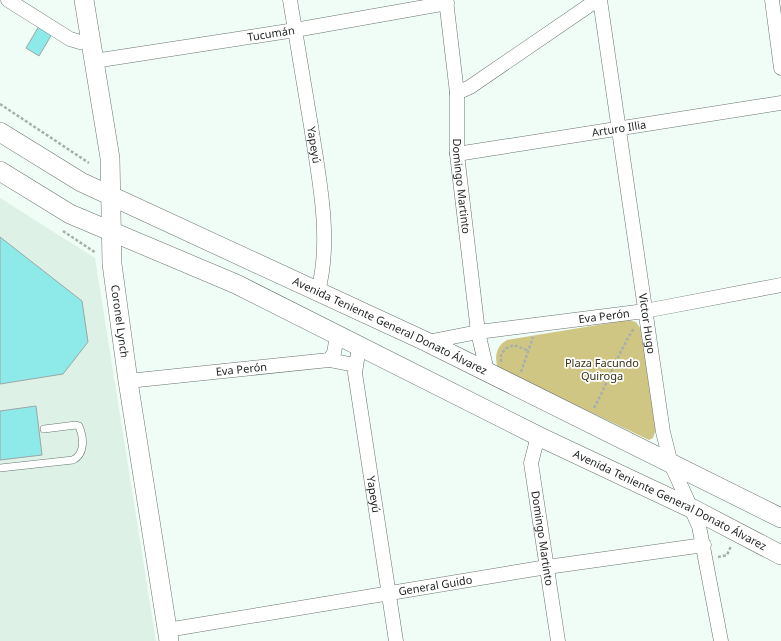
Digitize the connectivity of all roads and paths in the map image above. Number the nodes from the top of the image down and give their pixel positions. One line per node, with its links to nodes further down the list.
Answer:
1 (8, 0): 8 (street)
2 (84, 0): 8 (main road, Coronel Lynch)
3 (290, 0): 7 (street, Yapeyú)
4 (598, 0): 11 (street); 14 (street, Victor Hugo)
5 (772, 0): 10 (street)
6 (447, 1): 7 (street, Tucumán); 11 (street, Domingo Martinto)
7 (295, 30): 9 (street, Tucumán); 22 (street, Yapeyú)
8 (91, 40): 9 (main road, Coronel Lynch)
9 (94, 61): 19 (main road, Coronel Lynch)
10 (781, 68)
11 (457, 93): 16 (street, Domingo Martinto)
12 (781, 103): 14 (street, Arturo Illia)
13 (0, 104): 17 (path)
14 (619, 127): 16 (street, Arturo Illia); 23 (street, Victor Hugo)
15 (0, 132): 19 (main road, Avenida Teniente General Donato Álvarez)
16 (457, 154): 24 (street, Domingo Martinto)
17 (89, 162)
18 (0, 171): 20 (main road, Avenida Teniente General Donato Álvarez)
19 (111, 196): 20 (main road, Coronel Lynch); 22 (main road, Avenida Teniente General Donato Álvarez)
20 (111, 230): 25 (main road, Avenida Teniente General Donato Álvarez); 33 (main road, Coronel Lynch)
21 (781, 285): 23 (street, Eva Perón)
22 (318, 291): 27 (main road, Avenida Teniente General Donato Álvarez)
23 (645, 311): 24 (street, Eva Perón); 34 (path); 37 (street, Victor Hugo)
24 (478, 332): 27 (street, Eva Perón); 31 (street, Domingo Martinto)
25 (337, 336): 28 (main road, Avenida Teniente General Donato Álvarez); 29 (street)
26 (533, 337): 32 (path)
27 (427, 342): 31 (main road, Avenida Teniente General Donato Álvarez)
28 (359, 347): 30 (street, Yapeyú); 36 (main road, Avenida Teniente General Donato Álvarez)
29 (329, 360): 30 (street, Eva Perón); 33 (street, Eva Perón)
30 (355, 365): 44 (street, Yapeyú)
31 (487, 371): 37 (main road, Avenida Teniente General Donato Álvarez)
32 (520, 375)
33 (128, 381): 45 (main road, Coronel Lynch)
34 (594, 409)
35 (44, 429): 38 (lane)
36 (538, 436): 39 (main road, Avenida Teniente General Donato Álvarez); 43 (street, Domingo Martinto)
37 (671, 464): 39 (street, Victor Hugo); 40 (main road, Avenida Teniente General Donato Álvarez)
38 (0, 468)
39 (693, 509): 41 (street, Victor Hugo); 42 (main road, Avenida Teniente General Donato Álvarez)
40 (781, 518)
41 (704, 545): 43 (street, General Guido); 48 (street, Victor Hugo)
42 (781, 555)
43 (547, 567): 44 (street, General Guido); 47 (street, Domingo Martinto)
44 (389, 594): 45 (street, General Guido); 46 (street, Yapeyú)
45 (168, 636)
46 (396, 641)
47 (558, 641)
48 (721, 641)

